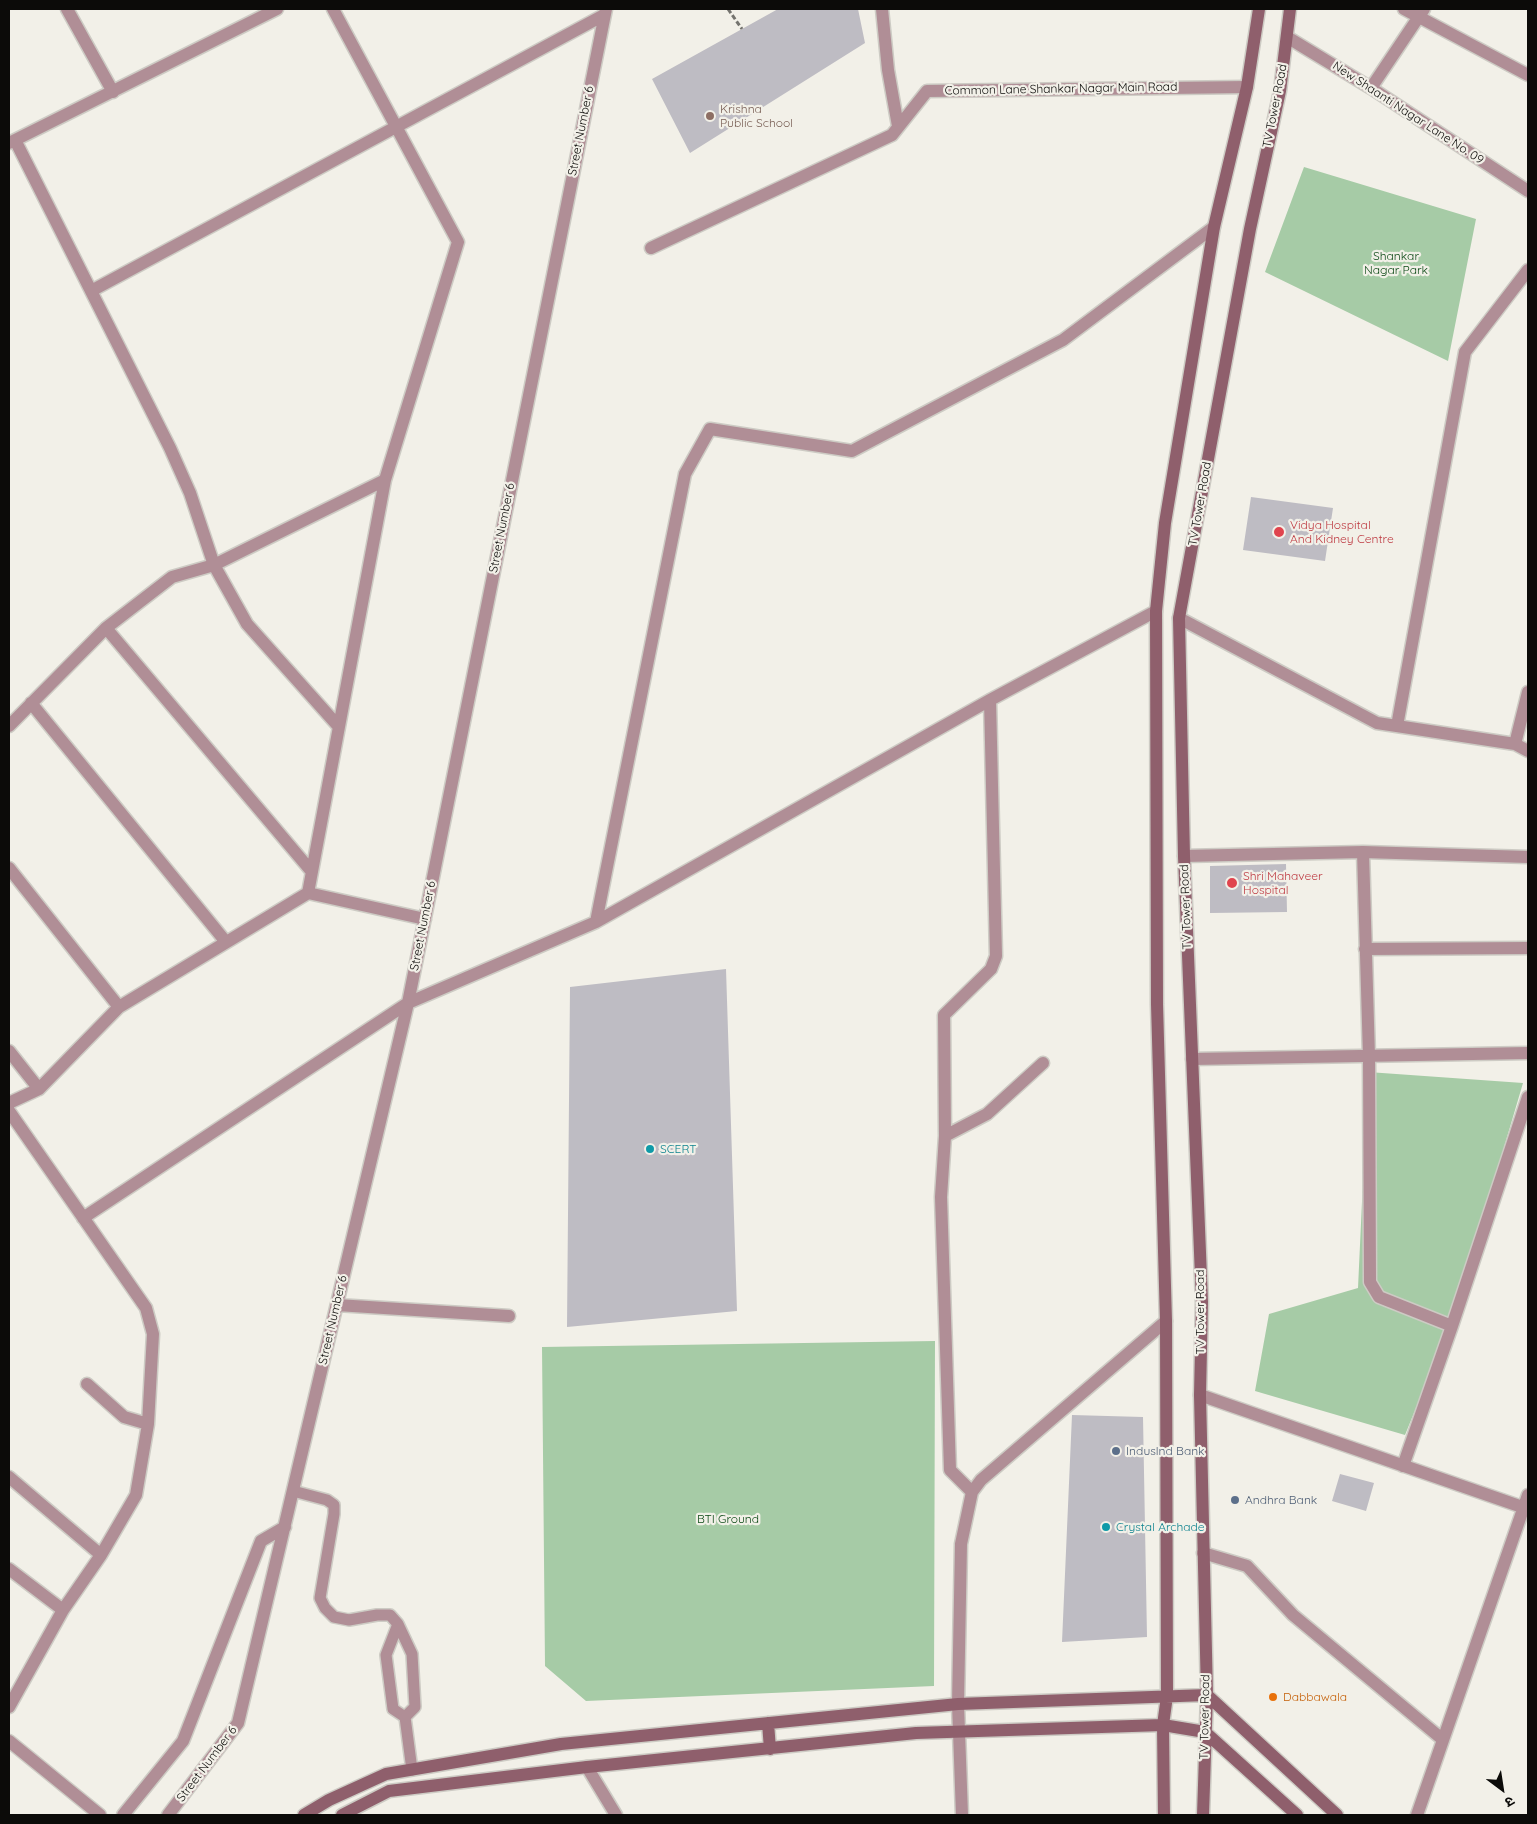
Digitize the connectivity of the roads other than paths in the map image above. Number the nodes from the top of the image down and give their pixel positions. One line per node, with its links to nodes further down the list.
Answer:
1 (67, 9): 14 (street)
2 (277, 9): 14 (street)
3 (333, 9): 15 (street)
4 (882, 9): 16 (street)
5 (1259, 9): 12 (main road)
6 (1290, 9): 10 (main road, TV Tower Road)
7 (1404, 9): 9 (street)
8 (605, 12): 15 (street); 42 (street, Street Number 6)
9 (1422, 12): 11 (street); 13 (street)
10 (1287, 37): 13 (street, New Shaanti Nagar Lane No. 09); 26 (main road, TV Tower Road)
11 (1528, 75)
12 (1247, 88): 16 (street, Common Lane Shankar Nagar Main Road); 19 (main road)
13 (1371, 88): 18 (street, New Shaanti Nagar Lane No. 09)
14 (113, 92): 17 (street)
15 (396, 126): 22 (street); 23 (street)
16 (898, 126): 20 (street, Common Lane Shankar Nagar Main Road)
17 (12, 142): 22 (street)
18 (1528, 191)
19 (1214, 227): 25 (main road); 43 (street)
20 (651, 248)
21 (1528, 270): 32 (street)
22 (91, 291): 24 (street)
23 (385, 480): 24 (street); 33 (street)
24 (214, 565): 27 (street); 33 (street)
25 (1156, 611): 29 (street); 62 (main road)
26 (1179, 618): 32 (street); 37 (main road, TV Tower Road)
27 (106, 628): 30 (street); 40 (street)
28 (1528, 692): 34 (street)
29 (990, 700): 43 (street); 58 (street)
30 (31, 703): 31 (street); 44 (street)
31 (9, 726)
32 (1397, 726): 34 (street)
33 (339, 727): 40 (street)
34 (1515, 744): 35 (street)
35 (1528, 752)
36 (1363, 852): 37 (street); 38 (street); 46 (street)
37 (1184, 856): 52 (main road, TV Tower Road)
38 (1528, 857)
39 (9, 868): 48 (street)
40 (312, 872): 41 (street)
41 (308, 893): 42 (street); 44 (street)
42 (424, 919): 47 (street, Street Number 6)
43 (596, 922): 47 (street)
44 (226, 942): 48 (street)
45 (1528, 948): 46 (street)
46 (1366, 949): 51 (street)
47 (408, 1004): 59 (street); 60 (street, Street Number 6)
48 (119, 1007): 54 (street)
49 (9, 1052): 54 (street)
50 (1528, 1053): 51 (street)
51 (1369, 1057): 52 (street); 63 (street)
52 (1192, 1059): 65 (main road, TV Tower Road)
53 (1043, 1063): 58 (street)
54 (39, 1089): 56 (street)
55 (1528, 1097): 63 (street)
56 (9, 1103)
57 (9, 1111): 59 (street)
58 (945, 1136): 70 (street)
59 (83, 1218): 66 (street)
60 (337, 1305): 61 (street); 69 (street, Street Number 6)
61 (509, 1316)
62 (1166, 1321): 70 (street); 80 (main road)
63 (1452, 1326): 67 (street)
64 (87, 1384): 66 (street)
65 (1200, 1395): 67 (street); 74 (main road, TV Tower Road)
66 (148, 1424): 75 (street)
67 (1403, 1466): 72 (street)
68 (9, 1477): 75 (street)
69 (293, 1491): 73 (street, Street Number 6); 78 (lane)
70 (972, 1492): 81 (street)
71 (1528, 1495): 72 (street)
72 (1526, 1508): 88 (street)
73 (285, 1527): 94 (street); 95 (street, Street Number 6)
74 (1203, 1554): 79 (main road, TV Tower Road); 88 (street)
75 (101, 1555): 77 (street)
76 (9, 1569): 77 (street)
77 (62, 1610): 82 (street)
78 (398, 1624): 83 (lane); 83 (lane)
79 (1207, 1695): 80 (main road); 87 (main road, TV Tower Road); 103 (main road)
80 (1167, 1696): 81 (main road); 85 (main road)
81 (958, 1704): 84 (main road); 86 (street)
82 (9, 1708)
83 (405, 1718): 92 (lane)
84 (768, 1723): 90 (main road); 92 (main road)
85 (1163, 1725): 86 (main road); 87 (main road); 100 (main road)
86 (959, 1730): 90 (main road); 99 (street)
87 (1205, 1732): 101 (main road, TV Tower Road); 102 (main road)
88 (1442, 1739): 104 (street)
89 (9, 1741): 93 (street)
90 (770, 1749): 91 (main road)
91 (587, 1767): 97 (main road); 98 (street)
92 (412, 1770): 96 (main road)
93 (100, 1815)
94 (123, 1815)
95 (168, 1815)
96 (304, 1815)
97 (342, 1815)
98 (616, 1815)
99 (962, 1815)
100 (1164, 1815)
101 (1203, 1815)
102 (1297, 1815)
103 (1337, 1815)
104 (1417, 1815)

